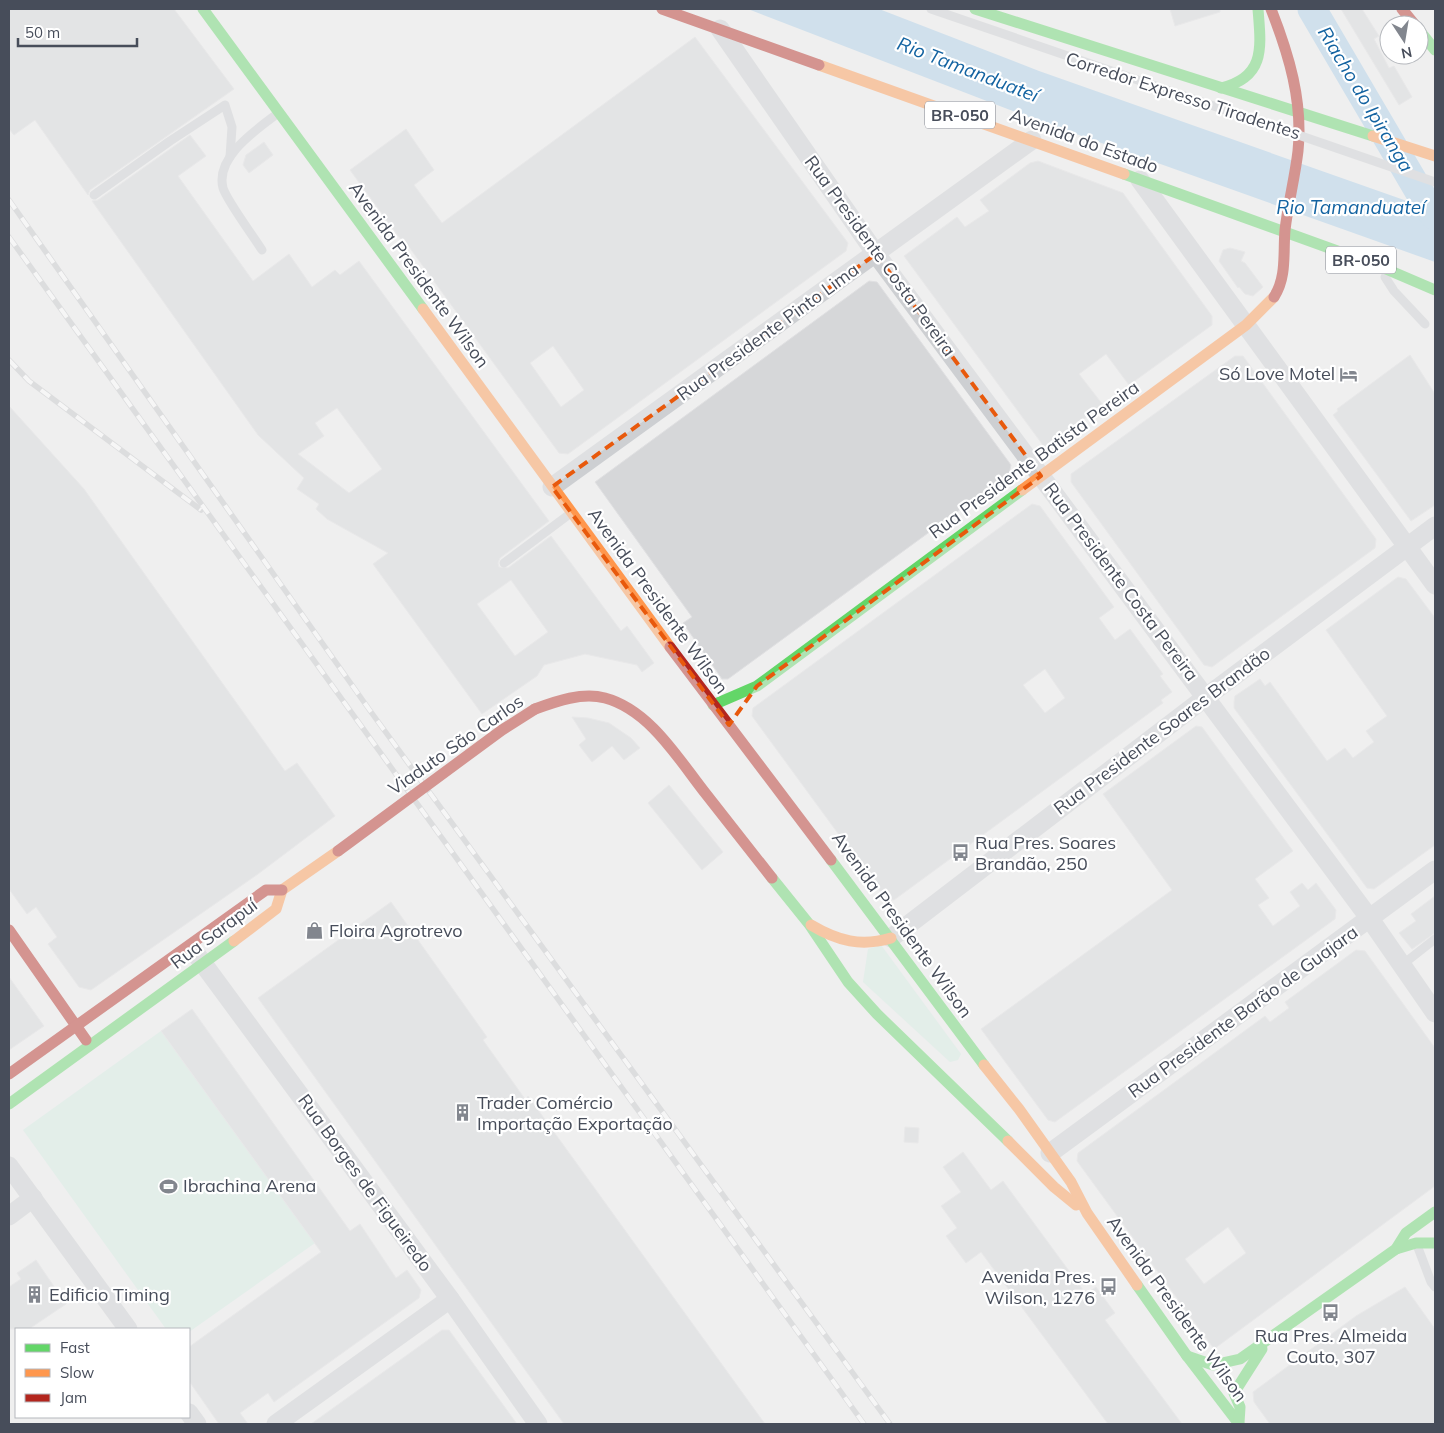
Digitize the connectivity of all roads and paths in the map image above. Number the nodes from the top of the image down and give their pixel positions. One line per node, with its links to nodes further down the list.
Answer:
1 (203, 9): 11 (main road, Avenida Presidente Wilson)
2 (662, 9): 8 (main road, Avenida do Estado / BR-050)
3 (931, 9): 18 (lane, Corredor Expresso Tiradentes, bridge)
4 (975, 9): 7 (main road)
5 (1258, 9): 9 (main road)
6 (1271, 9): 10 (main road, Rua Presidente Batista Pereira)
7 (1007, 15): 9 (main road)
8 (720, 29): 14 (main road, Avenida do Estado / BR-050); 22 (street, Rua Presidente Costa Pereira)
9 (1221, 88): 10 (main road)
10 (1299, 112): 12 (main road); 13 (main road, Rua Presidente Batista Pereira)
11 (279, 113): 16 (lane); 28 (main road, Avenida Presidente Wilson)
12 (1348, 128): 13 (main road); 15 (main road)
13 (1299, 132): 20 (main road, Rua Presidente Batista Pereira)
14 (1032, 140): 17 (main road, Avenida do Estado / BR-050); 22 (street, Rua Presidente Pinto Lima)
15 (1435, 156)
16 (230, 157): 19 (lane); 21 (lane)
17 (1140, 180): 20 (main road, Avenida do Estado / BR-050); 26 (street)
18 (1435, 182)
19 (94, 195)
20 (1286, 227): 23 (main road, Avenida do Estado / BR-050); 26 (main road, Rua Presidente Batista Pereira)
21 (262, 250)
22 (876, 254): 27 (street, Rua Presidente Costa Pereira); 28 (street, Rua Presidente Pinto Lima)
23 (1378, 266): 24 (main road, Avenida do Estado / BR-050); 25 (lane)
24 (1435, 290)
25 (1425, 324)
26 (1246, 325): 27 (main road, Rua Presidente Batista Pereira); 31 (street)
27 (1042, 476): 34 (main road, Rua Presidente Batista Pereira); 35 (street, Rua Presidente Costa Pereira)
28 (552, 487): 29 (main road, Avenida Presidente Wilson)
29 (571, 513): 32 (lane); 37 (main road, Avenida Presidente Wilson)
30 (1435, 526): 31 (street, Rua Presidente Soares Brandão)
31 (1407, 546): 33 (street); 35 (street, Rua Presidente Soares Brandão)
32 (504, 563)
33 (1435, 585)
34 (757, 686): 36 (main road, Rua Presidente Batista Pereira); 37 (main road, Rua Presidente Batista Pereira)
35 (1206, 697): 40 (street, Rua Presidente Costa Pereira); 43 (street, Rua Presidente Soares Brandão)
36 (746, 702)
37 (713, 705): 43 (main road, Avenida Presidente Wilson)
38 (1435, 870): 40 (street, Rua Presidente Barão de Guajara)
39 (282, 890): 41 (main road, Viaduto São Carlos, bridge); 45 (main road, Rua Sarapuí); 47 (main road, Rua Sarapuí)
40 (1370, 920): 48 (street, Rua Presidente Costa Pereira); 55 (street, Rua Presidente Barão de Guajara)
41 (809, 924): 46 (main road); 49 (main road, Avenida Presidente Wilson)
42 (9, 930): 51 (main road)
43 (891, 938): 46 (main road); 55 (main road, Avenida Presidente Wilson)
44 (1435, 938): 48 (lane)
45 (188, 944): 47 (street, Rua Borges de Figueiredo); 51 (main road, Rua Sarapuí)
46 (863, 944): 49 (main road)
47 (204, 964): 52 (main road, Rua Sarapuí); 65 (street, Rua Borges de Figueiredo)
48 (1402, 965): 50 (street, Rua Presidente Costa Pereira)
49 (848, 982): 59 (main road, Avenida Presidente Wilson)
50 (1435, 1012)
51 (77, 1026): 52 (main road); 53 (main road, Rua Sarapuí)
52 (90, 1046): 54 (main road, Rua Sarapuí)
53 (9, 1074)
54 (9, 1104)
55 (1050, 1153): 59 (main road, Avenida Presidente Wilson)
56 (9, 1166): 57 (street)
57 (32, 1198): 60 (street); 66 (street)
58 (1435, 1212): 63 (main road)
59 (1087, 1213): 68 (main road, Avenida Presidente Wilson)
60 (9, 1216)
61 (1416, 1243): 62 (main road); 63 (main road); 64 (lane)
62 (1435, 1243)
63 (1396, 1249): 67 (main road)
64 (1435, 1287)
65 (450, 1299): 69 (street); 70 (street, Rua Borges de Figueiredo)
66 (127, 1328)
67 (1265, 1342): 68 (main road); 71 (main road)
68 (1188, 1356): 71 (main road, Avenida Presidente Wilson)
69 (276, 1424)
70 (538, 1424)
71 (1239, 1424)

